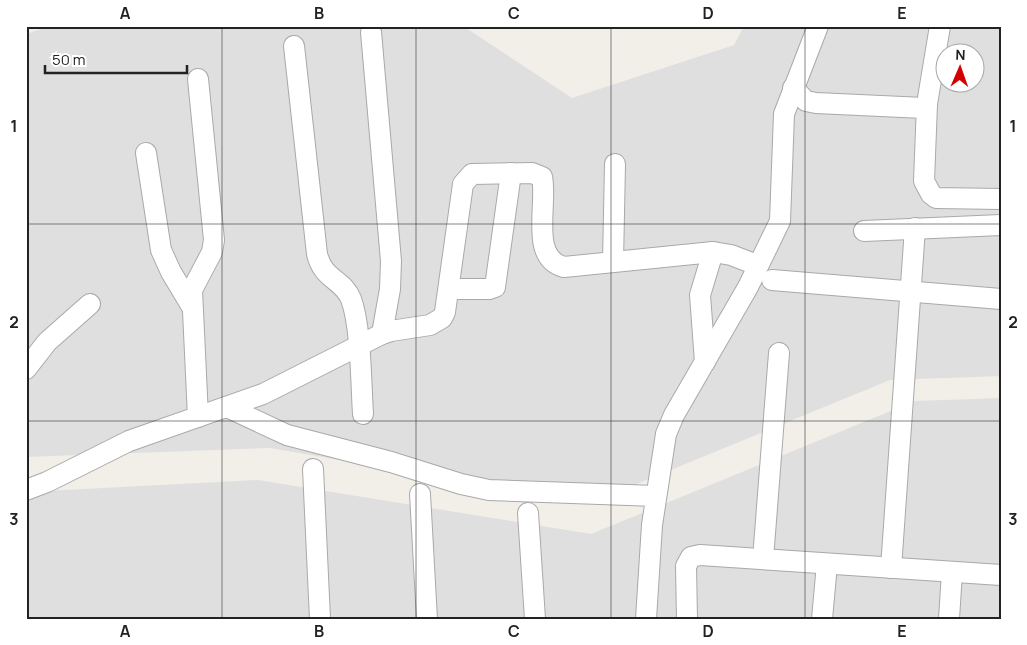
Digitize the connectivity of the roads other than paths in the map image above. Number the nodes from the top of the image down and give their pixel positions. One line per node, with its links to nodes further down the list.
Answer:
1 (818, 26): 6 (street)
2 (940, 26): 7 (street)
3 (371, 32): 24 (street)
4 (294, 46): 25 (street)
5 (198, 79): 23 (street)
6 (793, 88): 7 (street); 17 (street)
7 (927, 104): 11 (street)
8 (146, 153): 23 (street)
9 (615, 164): 16 (street)
10 (511, 173): 16 (street); 19 (street); 19 (street)
11 (1001, 199)
12 (1001, 224): 13 (street)
13 (915, 228): 14 (street); 20 (street)
14 (864, 231)
15 (713, 252): 16 (street); 17 (street); 27 (street)
16 (613, 262)
17 (757, 266): 27 (street)
18 (772, 280): 20 (street)
19 (449, 289): 24 (street)
20 (912, 291): 21 (street); 39 (street)
21 (1001, 299)
22 (90, 304): 28 (street)
23 (192, 308): 31 (street)
24 (382, 334): 25 (street)
25 (358, 347): 29 (street); 30 (street)
26 (779, 352): 37 (street)
27 (705, 362): 35 (street)
28 (26, 369)
29 (229, 408): 31 (street); 35 (street)
30 (363, 414)
31 (198, 417): 33 (street)
32 (313, 469): 42 (street)
33 (26, 490)
34 (420, 494): 43 (street)
35 (656, 496): 45 (street)
36 (528, 513): 44 (street)
37 (763, 559): 38 (street); 46 (street)
38 (827, 564): 39 (street); 47 (street)
39 (891, 568): 40 (street)
40 (952, 572): 41 (street); 48 (street)
41 (1001, 575)
42 (320, 619)
43 (428, 619)
44 (535, 619)
45 (646, 619)
46 (686, 619)
47 (822, 619)
48 (949, 619)

